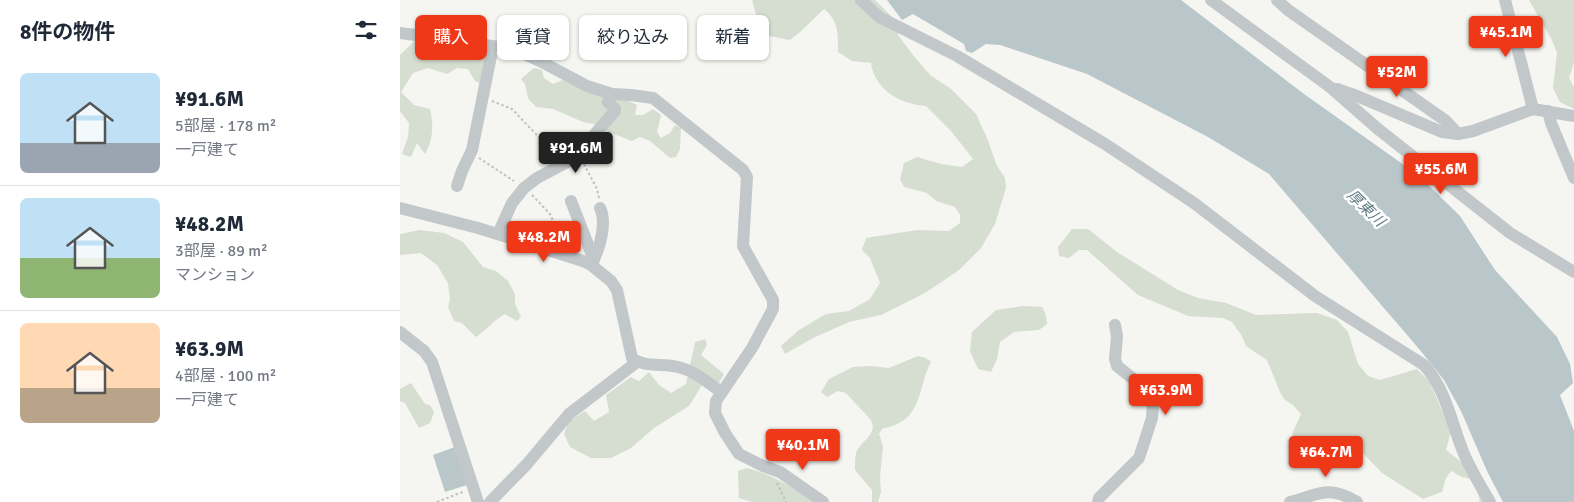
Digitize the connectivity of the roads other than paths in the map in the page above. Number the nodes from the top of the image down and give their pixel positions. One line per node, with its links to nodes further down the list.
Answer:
1 (861, 0): 33 (street)
2 (1211, 0): 9 (street)
3 (1277, 0): 14 (street)
4 (1505, 0): 11 (street)
5 (400, 33): 6 (street)
6 (415, 35)
7 (487, 45): 10 (street)
8 (487, 50): 16 (street)
9 (1330, 87): 14 (street); 22 (street)
10 (612, 94): 20 (street); 26 (street)
11 (1533, 109): 12 (street); 14 (street)
12 (1548, 110): 13 (street); 15 (street)
13 (1574, 116)
14 (1458, 134)
15 (1574, 178)
16 (457, 186)
17 (571, 201): 21 (street)
18 (400, 208): 20 (street)
19 (600, 208): 21 (street)
20 (498, 234): 21 (street)
21 (592, 262): 25 (street)
22 (1574, 272)
23 (1115, 325): 30 (street)
24 (400, 332): 27 (street)
25 (637, 362): 26 (street); 28 (street)
26 (721, 392): 29 (street)
27 (478, 502)
28 (490, 502)
29 (823, 502)
30 (1098, 502)
31 (1290, 502): 32 (street)
32 (1356, 502)
33 (1490, 502)

